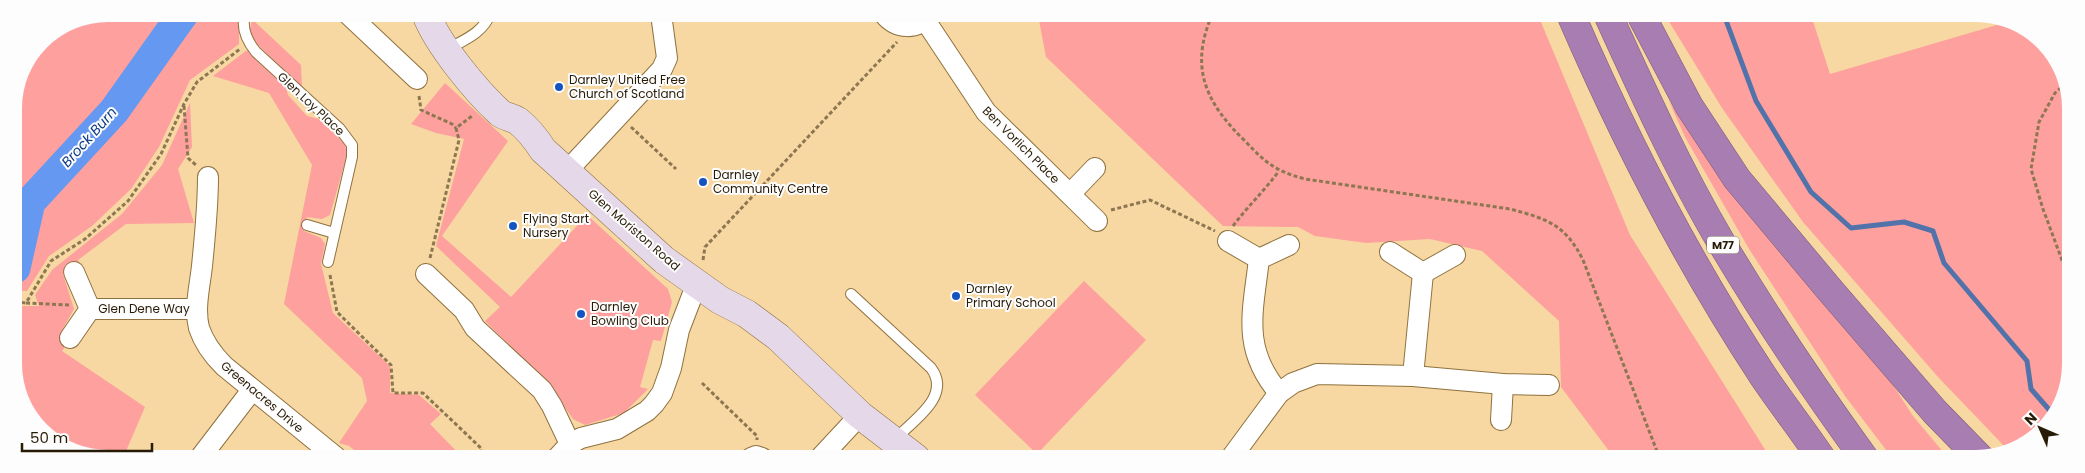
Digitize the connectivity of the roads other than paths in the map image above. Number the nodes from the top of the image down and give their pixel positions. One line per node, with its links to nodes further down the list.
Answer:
1 (244, 22): 20 (lane, Glen Loy Place)
2 (356, 22): 13 (street)
3 (430, 22): 12 (street, Glen Moriston Road)
4 (486, 22): 12 (lane)
5 (662, 22): 15 (street)
6 (892, 22): 7 (street)
7 (921, 22)
8 (930, 22): 17 (street, Ben Vorlich Place)
9 (1574, 22): 36 (highway, M77)
10 (1611, 22): 53 (highway, M77)
11 (1645, 22): 54 (highway)
12 (446, 50): 15 (street, Glen Moriston Road)
13 (417, 79)
14 (1095, 168): 17 (street, Ben Vorlich Place)
15 (567, 171): 30 (street, Glen Moriston Road)
16 (208, 177): 33 (street, Greenacres Drive)
17 (1070, 194): 18 (street, Ben Vorlich Place)
18 (1097, 221)
19 (307, 225): 20 (lane)
20 (334, 233): 26 (lane, Glen Loy Place)
21 (1226, 240): 25 (street)
22 (1289, 245): 25 (street)
23 (1390, 252): 28 (street)
24 (1454, 255): 28 (street)
25 (1259, 259): 40 (street)
26 (328, 262)
27 (74, 272): 32 (street, Glen Dene Way)
28 (1423, 273): 35 (street)
29 (426, 274): 46 (street)
30 (697, 283): 41 (street, Glen Moriston Road); 47 (street)
31 (851, 294): 43 (lane)
32 (90, 309): 33 (street, Glen Dene Way); 34 (street, Glen Dene Way)
33 (197, 309): 39 (street, Greenacres Drive)
34 (70, 338)
35 (1413, 376): 37 (street); 40 (street)
36 (1763, 376): 51 (highway, M77); 52 (highway, M77)
37 (1503, 384): 38 (street); 42 (street)
38 (1549, 385)
39 (252, 390): 44 (street); 45 (street, Greenacres Drive)
40 (1279, 393): 50 (street)
41 (860, 415): 43 (street, Glen Moriston Road); 48 (street)
42 (1501, 420)
43 (892, 442): 49 (street, Glen Moriston Road)
44 (206, 450)
45 (327, 450)
46 (563, 450)
47 (564, 450)
48 (827, 450)
49 (904, 450)
50 (1237, 450)
51 (1808, 450)
52 (1816, 450)
53 (1859, 450)
54 (1972, 450)

